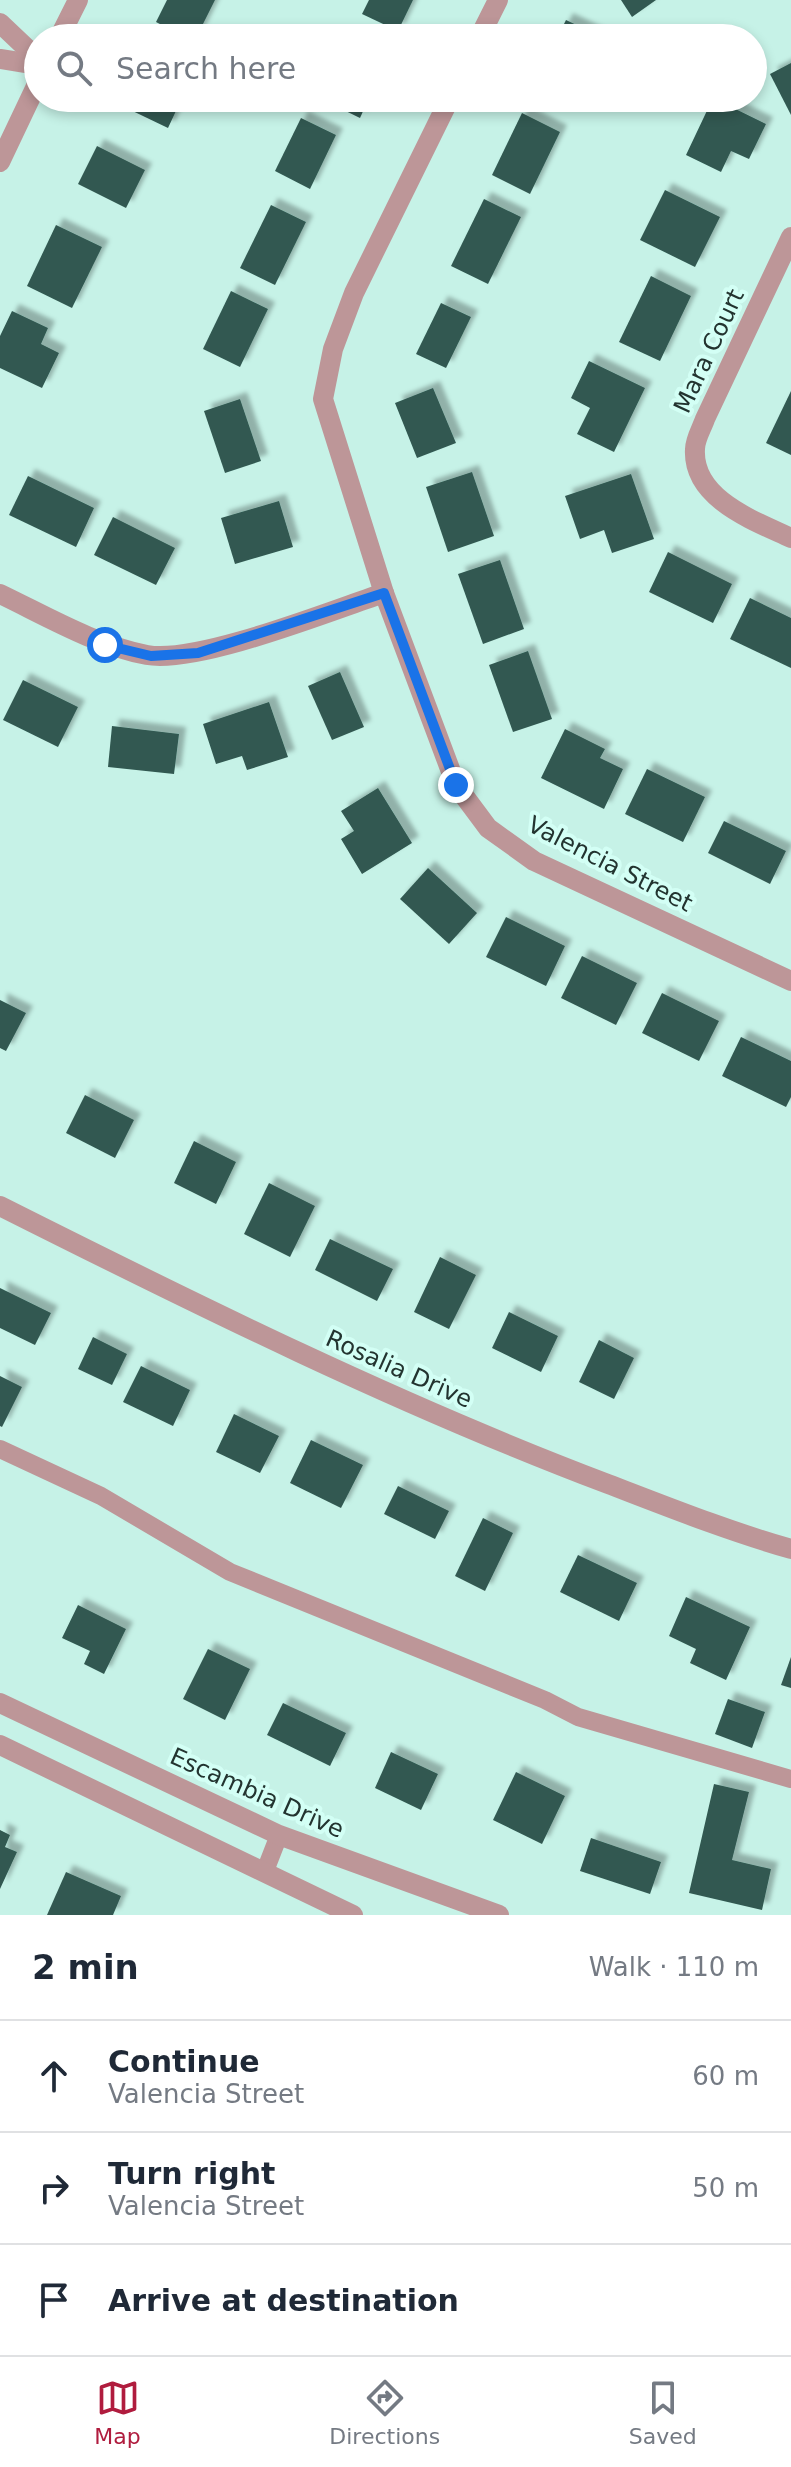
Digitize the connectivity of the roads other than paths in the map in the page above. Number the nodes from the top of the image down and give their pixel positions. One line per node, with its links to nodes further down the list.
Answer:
1 (78, 0): 4 (street)
2 (498, 0): 5 (street)
3 (0, 23): 6 (street)
4 (66, 24)
5 (486, 24)
6 (24, 48)
7 (0, 59): 8 (street)
8 (24, 61)
9 (24, 111): 11 (street)
10 (443, 112): 14 (street, Valencia Street)
11 (0, 162)
12 (791, 237): 13 (street, Mara Court)
13 (791, 538)
14 (384, 593): 15 (street); 16 (street, Valencia Street)
15 (0, 594)
16 (791, 981)
17 (0, 1206): 19 (street, Rosalia Drive)
18 (0, 1449): 22 (lane)
19 (791, 1549)
20 (0, 1703): 23 (street, Escambia Drive)
21 (0, 1745): 24 (street)
22 (791, 1779)
23 (279, 1835): 24 (lane); 26 (street, Escambia Drive)
24 (265, 1871): 25 (street)
25 (353, 1915)
26 (499, 1915)

